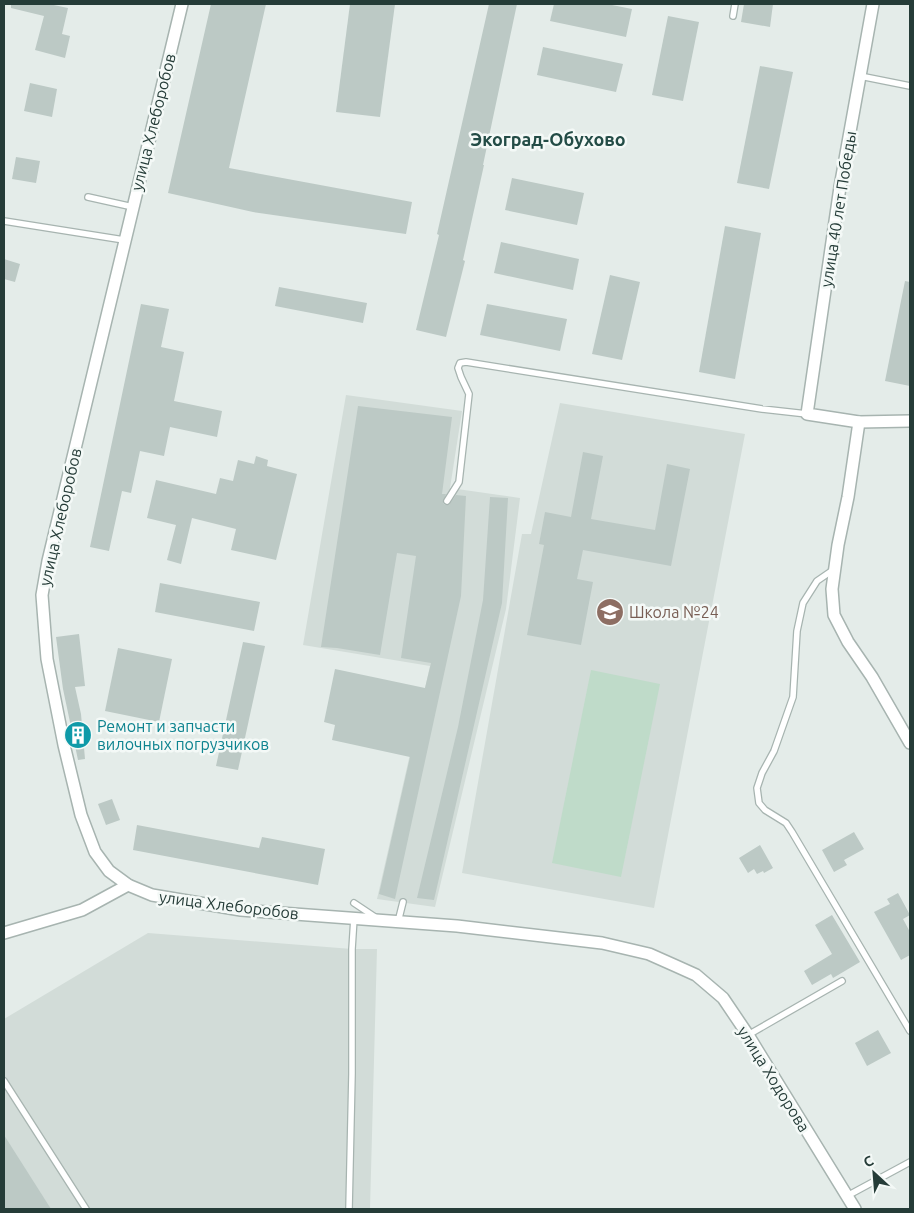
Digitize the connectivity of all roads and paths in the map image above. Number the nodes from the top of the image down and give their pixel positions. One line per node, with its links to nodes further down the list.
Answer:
1 (182, 4): 8 (street, улица Хлеборобов)
2 (736, 4): 4 (lane)
3 (872, 4): 5 (street, улица 40 лет Победы)
4 (733, 16)
5 (860, 76): 6 (lane); 11 (street, улица 40 лет Победы)
6 (910, 86)
7 (88, 197): 8 (lane)
8 (133, 206): 10 (street, улица Хлеборобов)
9 (4, 221): 10 (lane)
10 (124, 240): 17 (street, улица Хлеборобов)
11 (807, 414): 13 (street); 14 (lane)
12 (910, 421): 13 (street)
13 (860, 422): 15 (street)
14 (447, 501)
15 (835, 568): 16 (street); 26 (lane)
16 (910, 743)
17 (128, 885): 20 (street, улица Хлеборобов); 23 (street)
18 (403, 902): 22 (lane)
19 (354, 903): 21 (lane)
20 (354, 918): 21 (street, улица Хлеборобов); 32 (lane)
21 (379, 920): 22 (street, улица Хлеборобов)
22 (398, 922): 24 (street, улица Хлеборобов)
23 (4, 933)
24 (676, 966): 27 (street, улица Ходорова)
25 (842, 981): 27 (lane)
26 (910, 1031)
27 (748, 1035): 30 (street, улица Ходорова)
28 (4, 1081): 31 (lane)
29 (910, 1162): 30 (lane)
30 (847, 1196): 33 (street, улица Ходорова)
31 (86, 1209)
32 (350, 1209)
33 (855, 1209)

